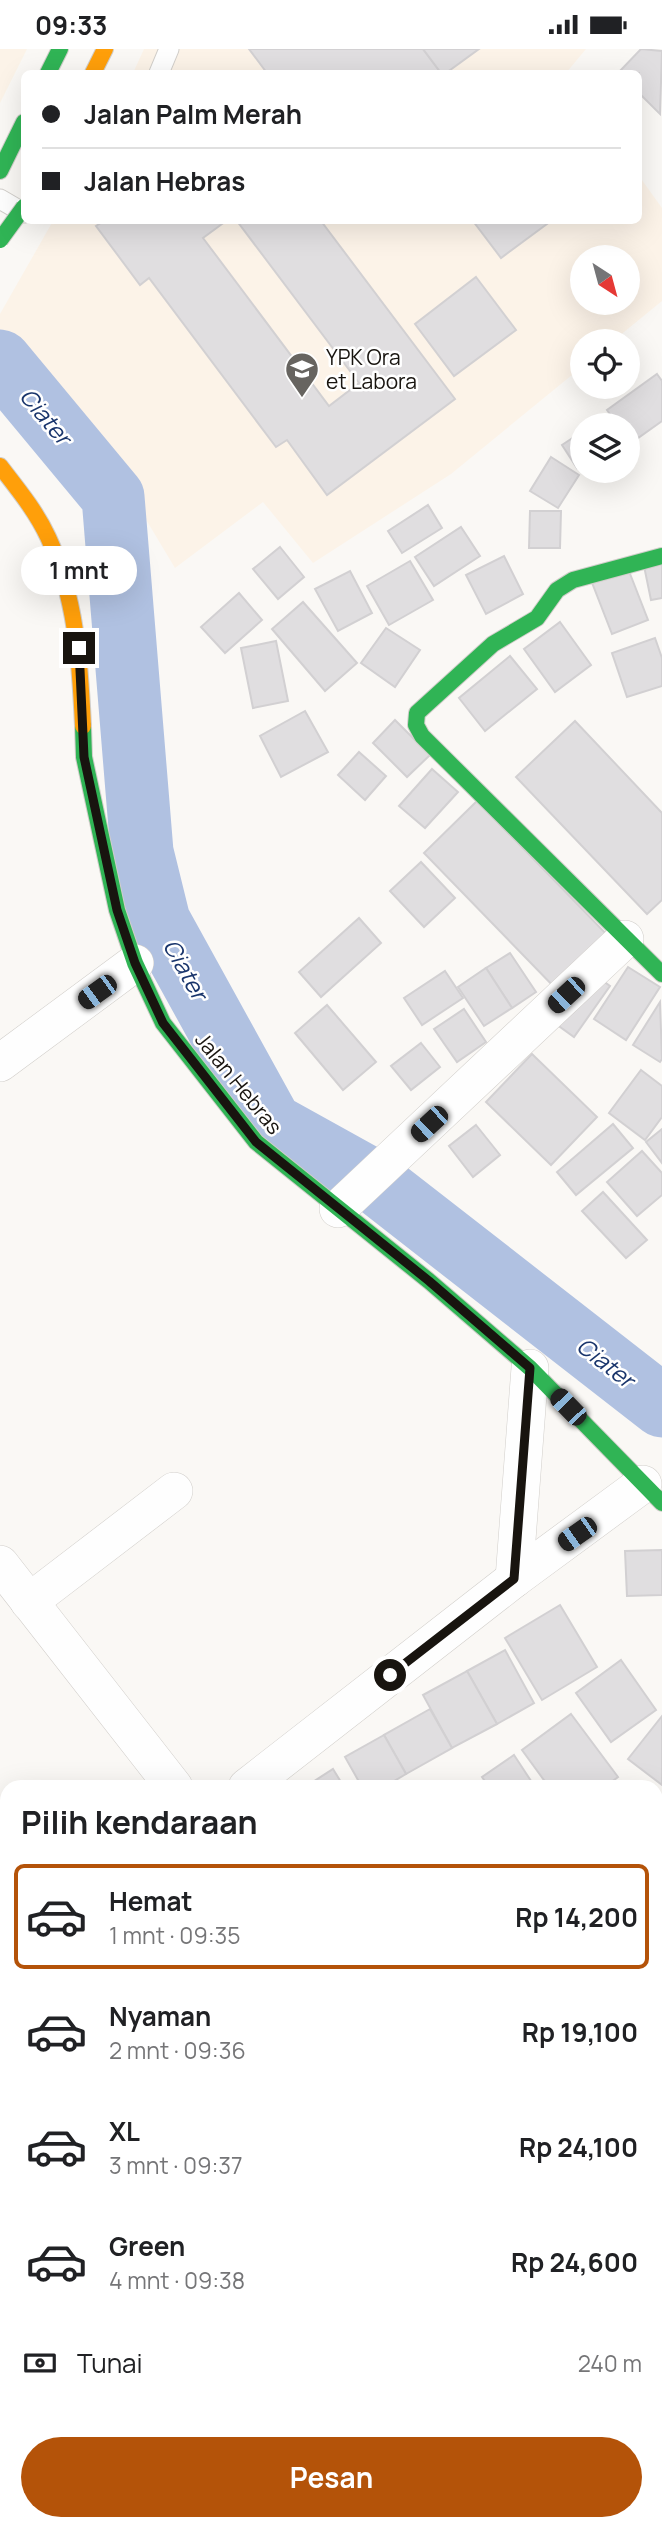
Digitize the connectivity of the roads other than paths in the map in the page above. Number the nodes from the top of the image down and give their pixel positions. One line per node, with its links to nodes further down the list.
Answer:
1 (60, 49): 4 (street)
2 (104, 49): 5 (street)
3 (169, 49): 6 (lane)
4 (50, 70)
5 (94, 70)
6 (160, 70)
7 (21, 128): 8 (street)
8 (0, 171)
9 (0, 199): 10 (lane)
10 (21, 211)
11 (21, 211): 12 (street, bridge)
12 (0, 240)
13 (0, 466): 16 (street, Jalan Hebras)
14 (662, 556): 15 (street)
15 (625, 939): 17 (street); 19 (street)
16 (135, 963): 18 (street); 19 (street, Jalan Hebras)
17 (662, 974)
18 (0, 1063)
19 (344, 1203): 20 (street, Jalan Hebras)
20 (530, 1368): 22 (street, Jalan Hebras); 24 (street)
21 (174, 1491): 25 (street)
22 (652, 1494): 24 (street)
23 (0, 1564): 25 (street)
24 (514, 1579): 27 (street)
25 (29, 1602): 26 (street)
26 (169, 1780)
27 (256, 1780)

